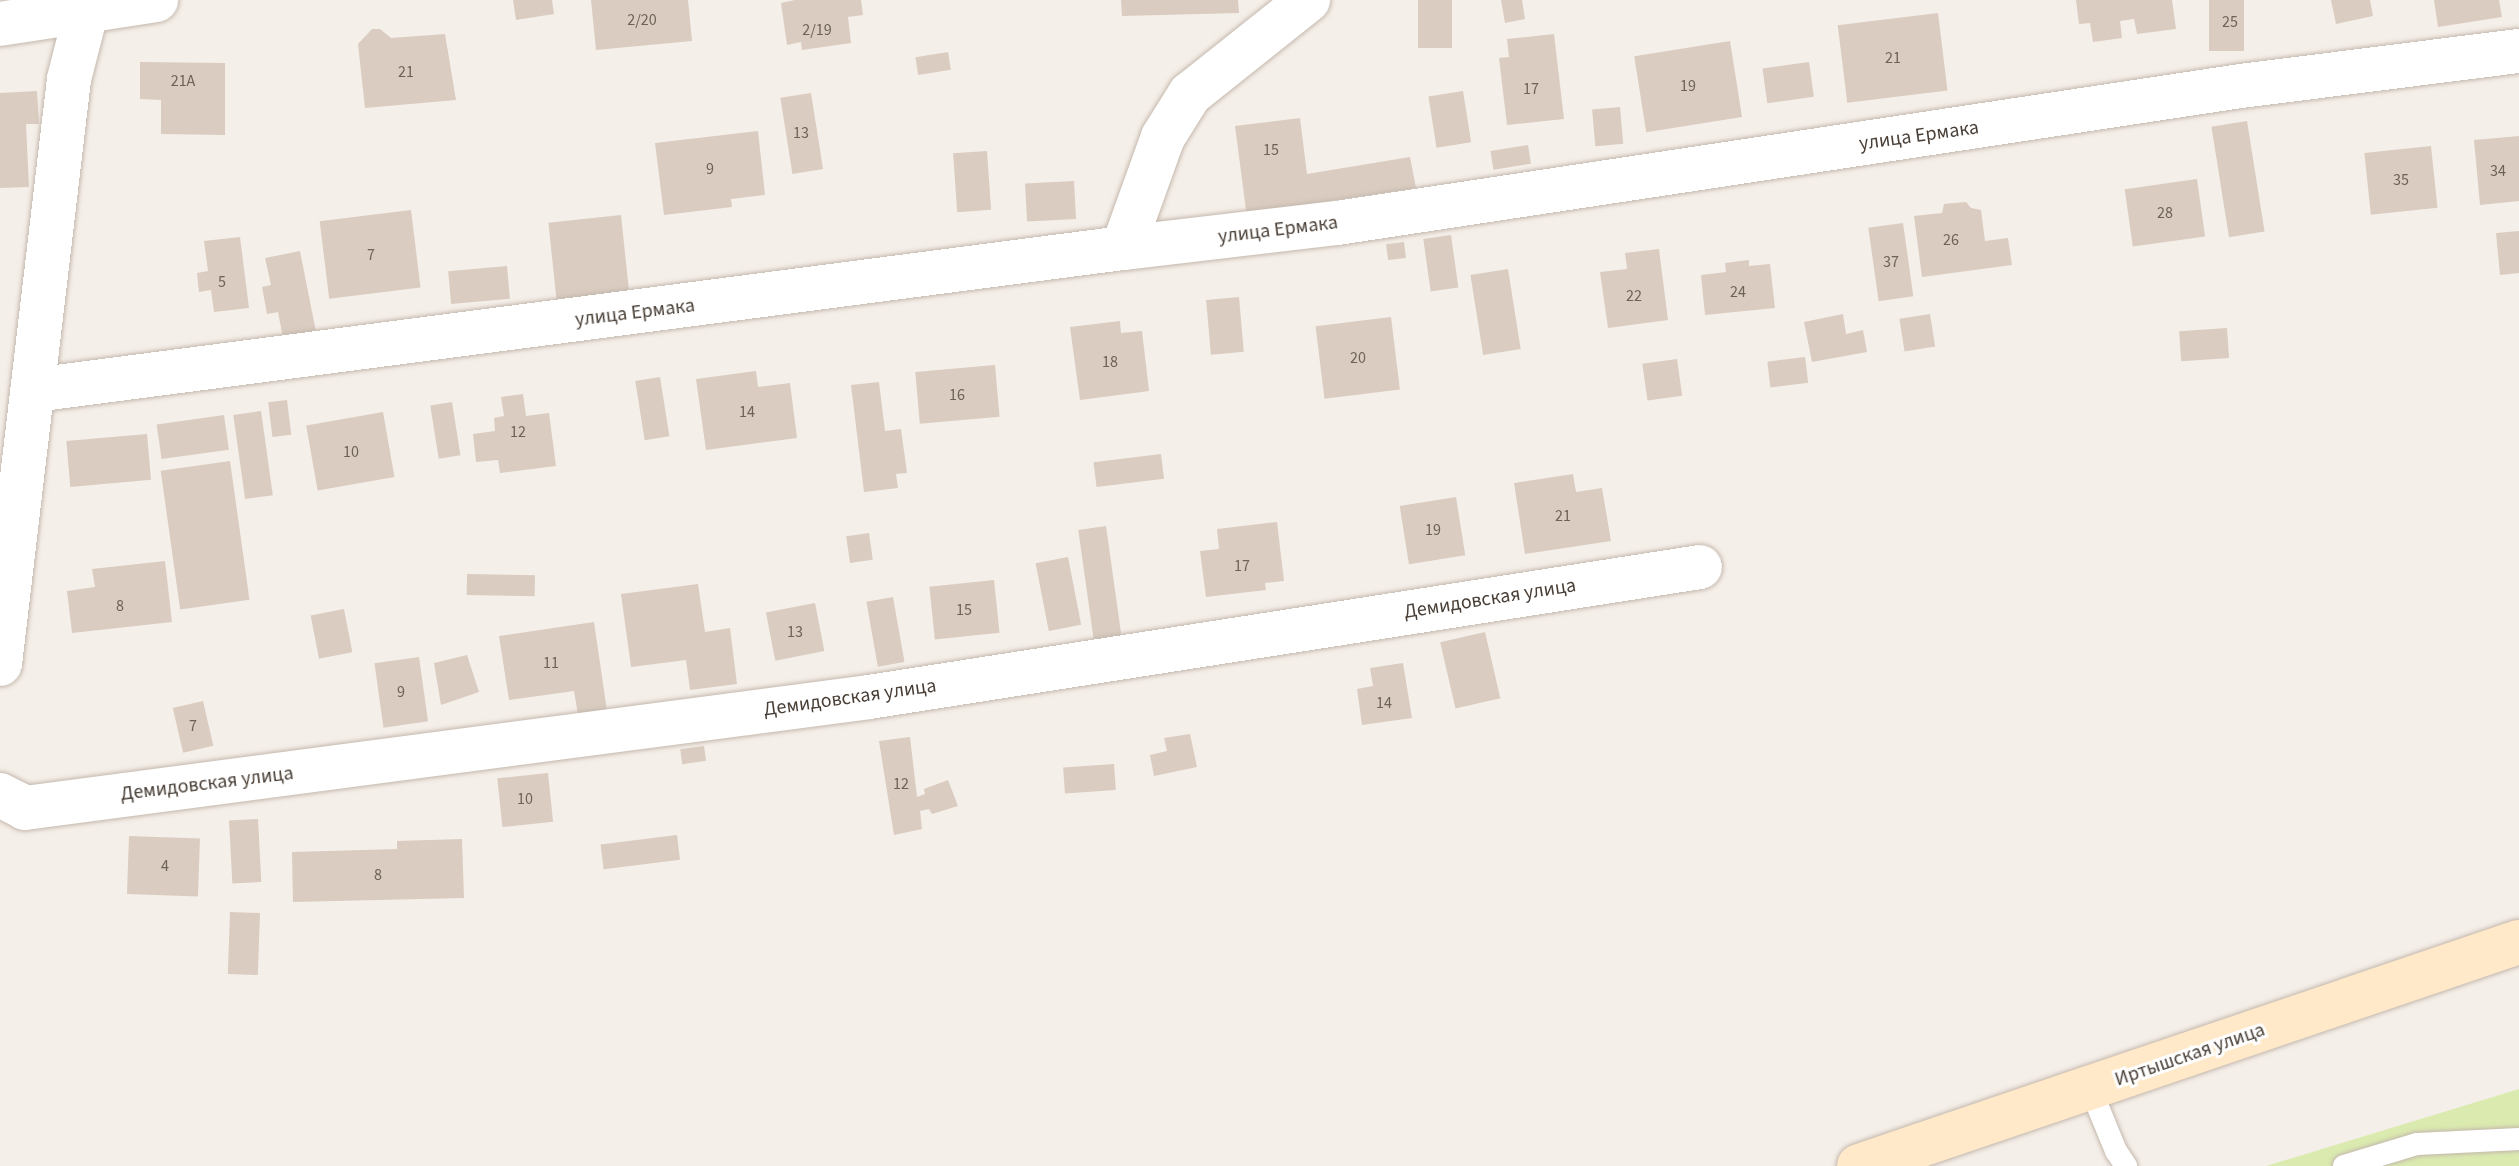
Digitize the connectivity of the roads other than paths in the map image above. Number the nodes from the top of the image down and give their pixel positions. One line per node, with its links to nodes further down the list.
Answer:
1 (156, 0): 3 (street)
2 (1308, 0): 6 (street)
3 (87, 9): 4 (street); 7 (street)
4 (0, 24)
5 (2519, 51): 6 (street, улица Ермака)
6 (1123, 248): 7 (street, улица Ермака)
7 (34, 390): 9 (street)
8 (1700, 567): 10 (street, Демидовская улица)
9 (0, 664)
10 (0, 795)
11 (2519, 942): 12 (main road, Иртышская улица)
12 (2091, 1090): 14 (main road, Иртышская улица); 15 (lane)
13 (2519, 1139): 16 (lane)
14 (1859, 1166)
15 (2126, 1166)
16 (2344, 1166)

